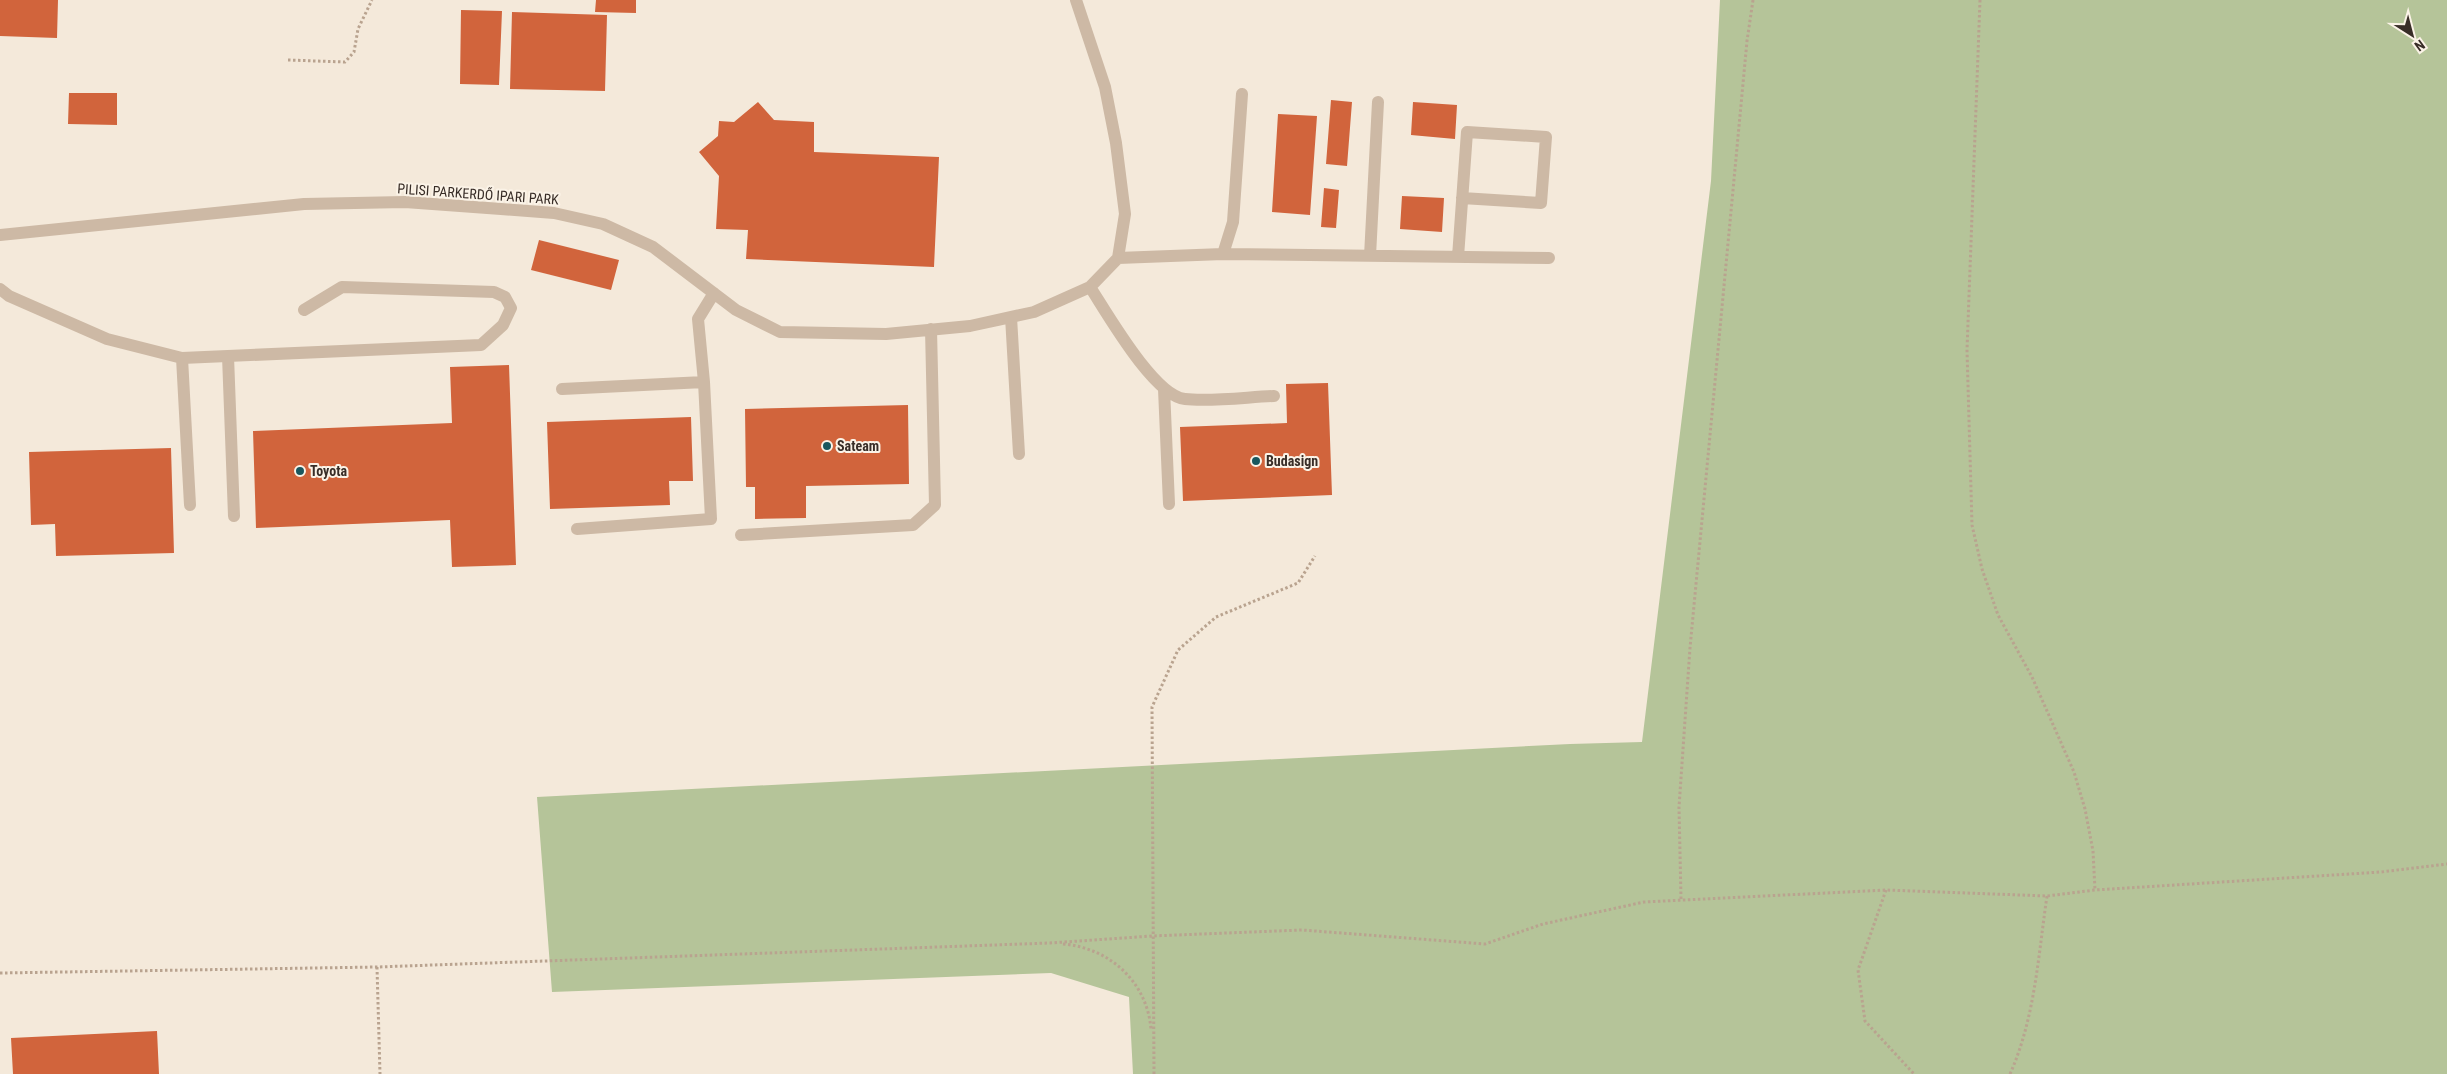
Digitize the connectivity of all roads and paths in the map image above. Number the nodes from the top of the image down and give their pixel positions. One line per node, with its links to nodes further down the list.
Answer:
1 (372, 0): 5 (path)
2 (1076, 0): 12 (lane)
3 (1753, 0): 38 (path)
4 (1980, 0): 36 (path)
5 (288, 60)
6 (1242, 94): 10 (lane)
7 (1378, 102): 11 (lane)
8 (1462, 198): 8 (lane); 13 (lane)
9 (0, 235): 17 (lane, PILISI PARKERDŐ IPARI PARK)
10 (1223, 254): 11 (lane); 12 (lane)
11 (1370, 256): 13 (lane)
12 (1118, 258): 15 (lane, PILISI PARKERDŐ IPARI PARK)
13 (1458, 258): 14 (lane)
14 (1549, 258)
15 (1090, 287): 19 (lane, PILISI PARKERDŐ IPARI PARK); 25 (lane)
16 (0, 289): 22 (lane)
17 (714, 293): 20 (lane, PILISI PARKERDŐ IPARI PARK); 23 (lane)
18 (304, 310): 21 (lane)
19 (1010, 317): 20 (lane, PILISI PARKERDŐ IPARI PARK); 27 (lane)
20 (931, 329): 32 (lane)
21 (228, 356): 22 (lane); 30 (lane)
22 (182, 358): 29 (lane)
23 (704, 382): 24 (lane); 31 (lane)
24 (562, 389)
25 (1164, 389): 26 (lane); 28 (lane)
26 (1274, 396)
27 (1019, 454)
28 (1169, 504)
29 (190, 505)
30 (234, 516)
31 (577, 528)
32 (741, 535)
33 (1315, 556): 39 (path)
34 (2447, 864): 36 (path)
35 (1886, 890): 37 (path); 38 (path); 46 (path)
36 (2095, 890): 37 (path)
37 (2047, 896): 47 (path)
38 (1681, 900): 39 (path)
39 (1152, 936): 40 (path); 43 (path)
40 (1050, 943): 41 (path); 43 (path)
41 (377, 967): 42 (path); 44 (path)
42 (0, 973)
43 (1153, 1051): 45 (path)
44 (380, 1074)
45 (1154, 1074)
46 (1914, 1074)
47 (2010, 1074)

